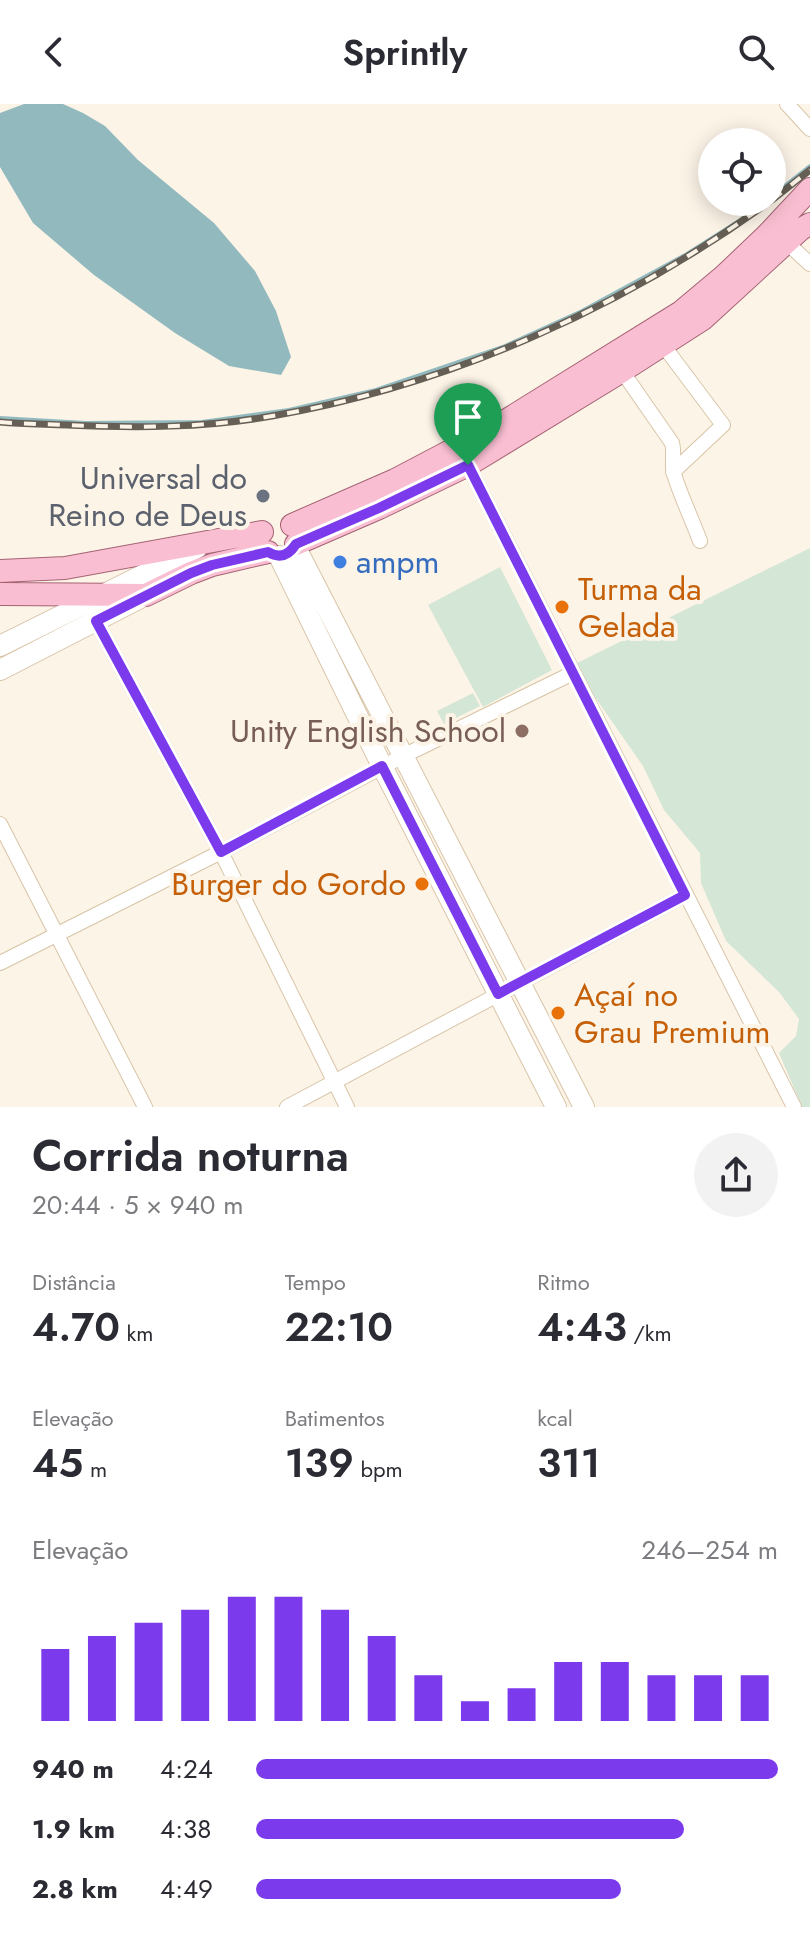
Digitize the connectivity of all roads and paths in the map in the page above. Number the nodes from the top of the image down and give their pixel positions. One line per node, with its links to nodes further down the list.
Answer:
1 (787, 104): 2 (street)
2 (810, 129)
3 (806, 195): 13 (main road)
4 (810, 224): 5 (main road)
5 (786, 242): 6 (street); 7 (main road)
6 (810, 264)
7 (663, 345): 8 (main road); 10 (street)
8 (622, 371): 9 (main road); 10 (street)
9 (468, 465): 13 (main road); 21 (street)
10 (673, 472): 12 (street)
11 (212, 541): 13 (main road); 14 (main road); 16 (street)
12 (700, 541)
13 (282, 543): 17 (main road); 22 (street); 23 (street)
14 (0, 571)
15 (0, 594): 16 (main road)
16 (101, 594): 17 (main road); 19 (street)
17 (146, 595): 18 (street)
18 (96, 621): 20 (street); 25 (street)
19 (0, 646)
20 (0, 670)
21 (573, 673): 22 (street); 26 (street)
22 (403, 756): 23 (street); 29 (street)
23 (382, 766): 25 (street); 30 (street)
24 (0, 824): 27 (street)
25 (221, 852): 27 (street); 31 (street)
26 (685, 895): 29 (street); 37 (street)
27 (56, 934): 28 (street); 32 (street)
28 (0, 963)
29 (520, 982): 30 (street); 36 (street)
30 (498, 994): 31 (street); 35 (street)
31 (334, 1082): 33 (street); 34 (street)
32 (145, 1107)
33 (287, 1107)
34 (347, 1107)
35 (556, 1107)
36 (584, 1107)
37 (794, 1107)

